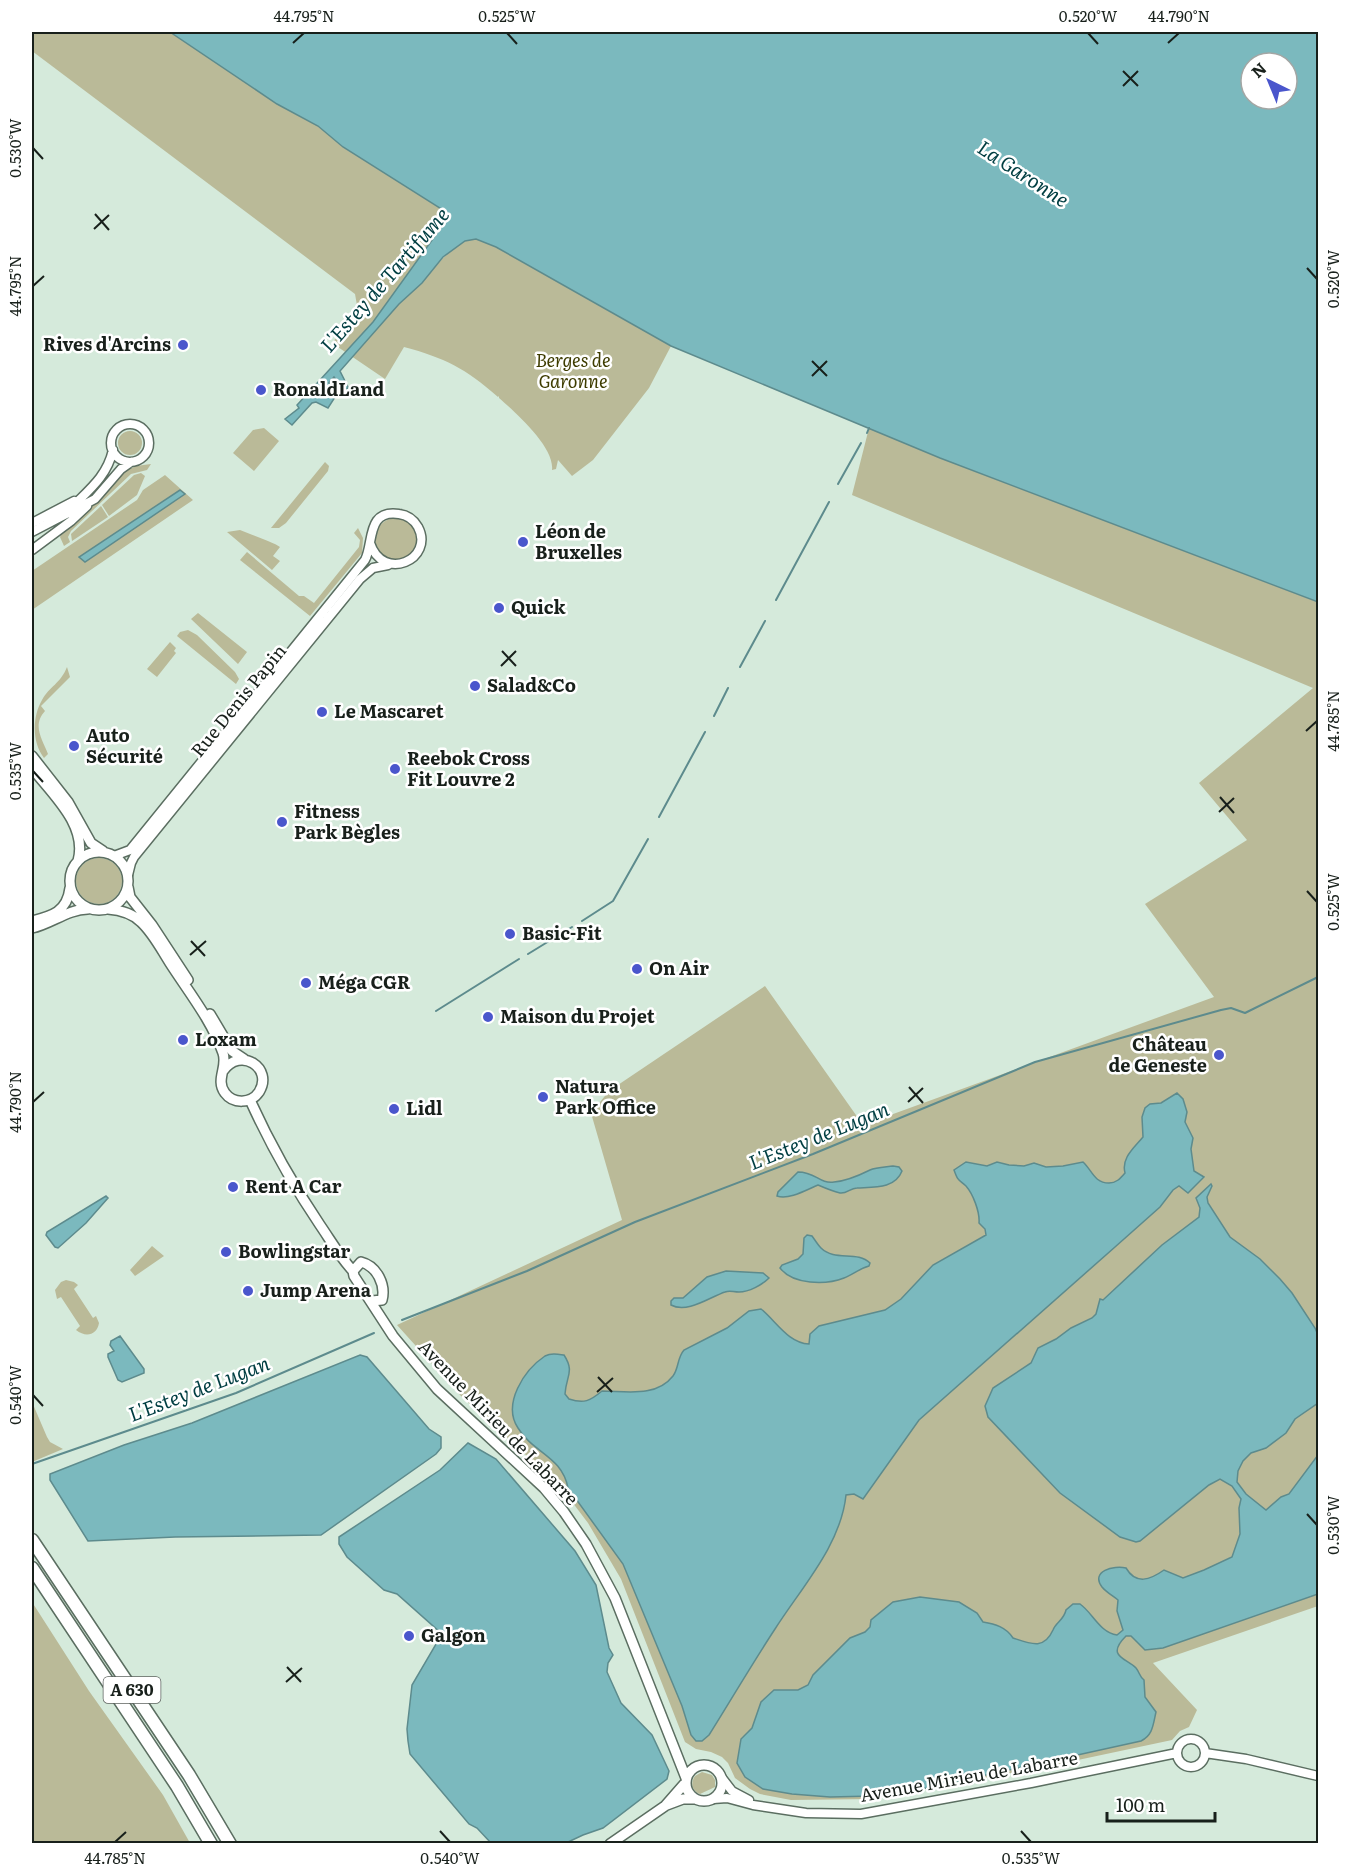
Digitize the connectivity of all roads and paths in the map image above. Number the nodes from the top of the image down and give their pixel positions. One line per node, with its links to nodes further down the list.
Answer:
1 (113, 450): 2 (street); 2 (street); 3 (street)
2 (131, 462): 3 (street)
3 (91, 496): 4 (street); 5 (street); 7 (street)
4 (32, 522)
5 (32, 532)
6 (370, 543): 8 (street); 8 (street); 12 (street, Rue Denis Papin)
7 (32, 550)
8 (390, 564): 14 (street, Rue Denis Papin)
9 (32, 756): 11 (main road)
10 (32, 768): 13 (main road)
11 (103, 851): 12 (main road); 13 (main road)
12 (114, 856): 14 (main road)
13 (78, 861): 15 (main road)
14 (128, 875): 16 (main road)
15 (70, 886): 17 (main road); 19 (main road)
16 (128, 887): 18 (main road); 21 (main road)
17 (91, 909): 18 (main road); 20 (main road)
18 (108, 909): 22 (main road)
19 (32, 921)
20 (32, 928)
21 (244, 1059): 22 (main road); 23 (main road)
22 (223, 1071): 23 (main road)
23 (250, 1100): 24 (main road, Avenue Mirieu de Labarre)
24 (335, 1248): 25 (main road, Avenue Mirieu de Labarre); 26 (main road, Avenue Mirieu de Labarre)
25 (361, 1262): 26 (main road); 27 (main road, Avenue Mirieu de Labarre)
26 (352, 1271): 27 (main road, Avenue Mirieu de Labarre)
27 (377, 1300): 30 (main road, Avenue Mirieu de Labarre)
28 (32, 1540): 42 (highway, A 630)
29 (32, 1569): 41 (highway, A 630)
30 (676, 1749): 33 (main road); 36 (main road, Avenue Mirieu de Labarre)
31 (1177, 1753): 32 (street); 32 (street); 40 (street, Avenue Mirieu de Labarre)
32 (1205, 1753): 34 (street)
33 (703, 1764): 35 (main road); 36 (main road)
34 (1318, 1776)
35 (722, 1778): 38 (main road); 40 (street, Avenue Mirieu de Labarre)
36 (686, 1780): 37 (main road); 39 (main road)
37 (695, 1799): 38 (main road); 39 (main road)
38 (713, 1799): 40 (street, Avenue Mirieu de Labarre)
39 (665, 1806): 43 (main road)
40 (765, 1808)
41 (211, 1844)
42 (230, 1844)
43 (610, 1844)

